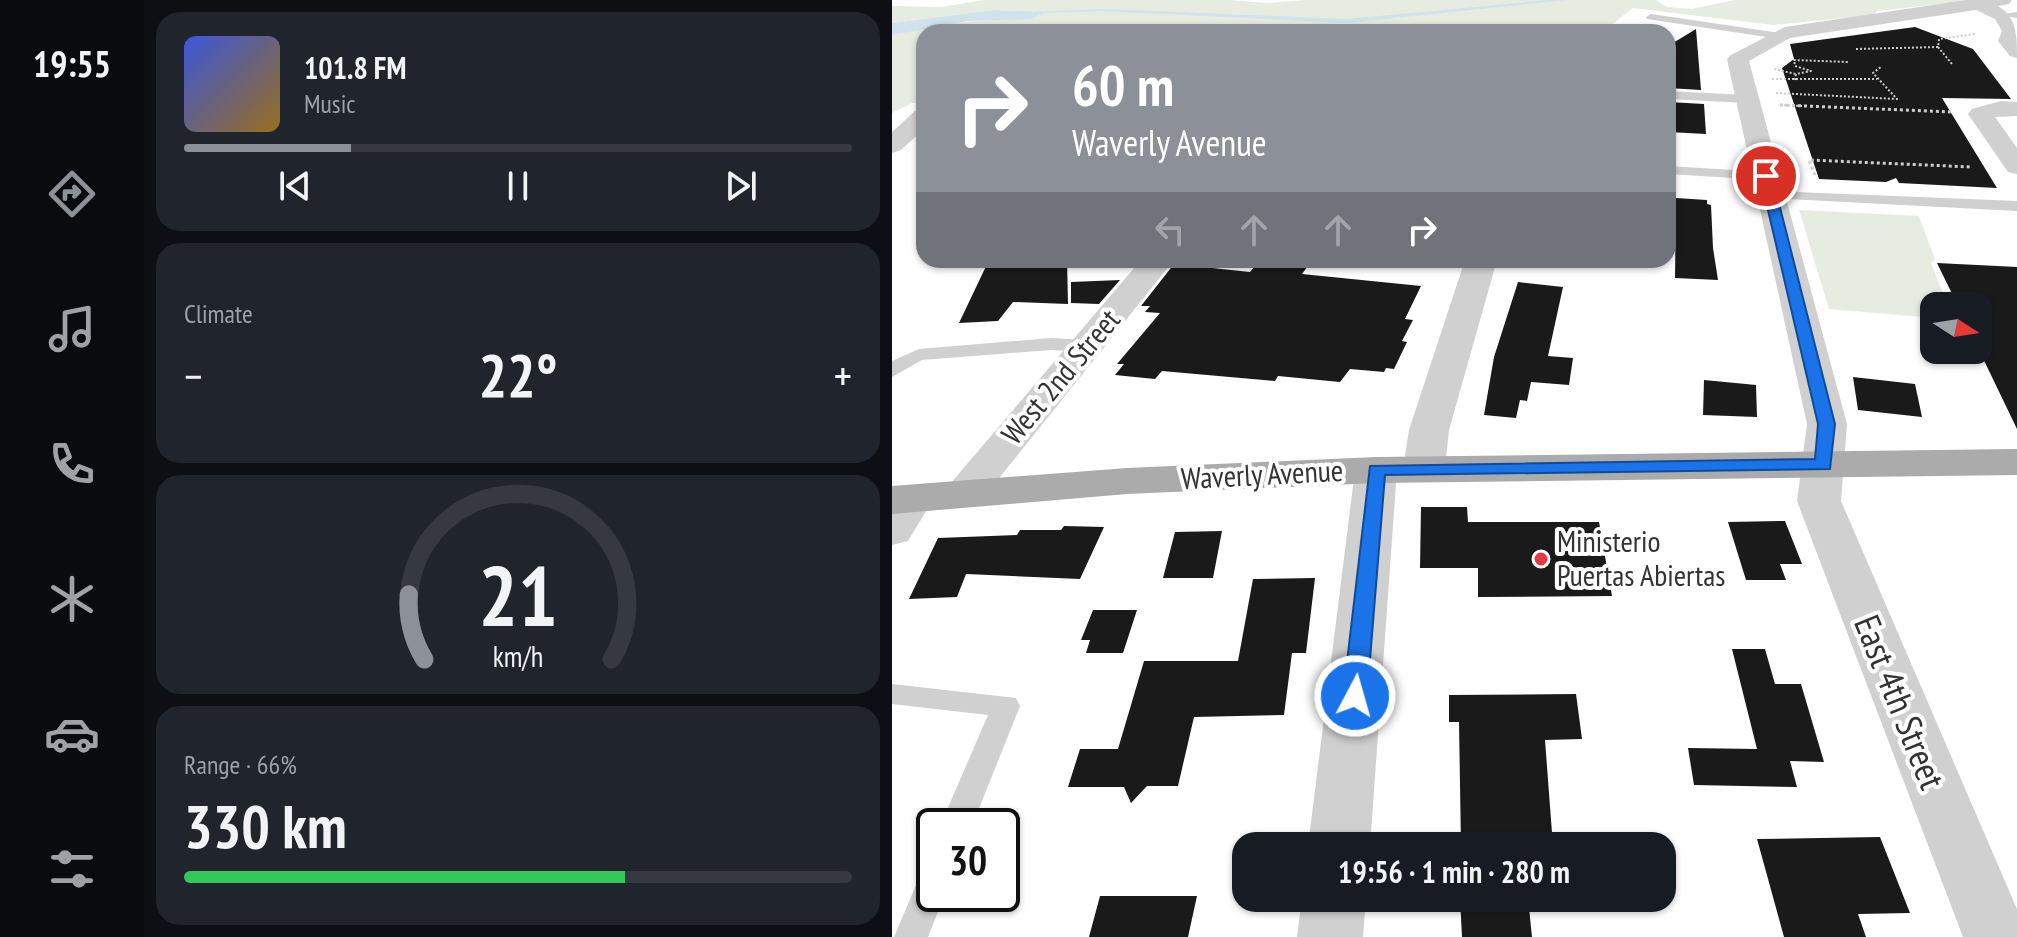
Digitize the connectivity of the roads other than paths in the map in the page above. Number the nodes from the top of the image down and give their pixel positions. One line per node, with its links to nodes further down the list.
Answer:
1 (2007, 10): 3 (street); 4 (street)
2 (1651, 17): 3 (lane)
3 (1780, 36): 5 (street, East 4th Street)
4 (2017, 52)
5 (1762, 94): 6 (lane); 12 (street, East 4th Street)
6 (1676, 95)
7 (2017, 109): 10 (street)
8 (916, 123): 9 (street)
9 (892, 145)
10 (2017, 166)
11 (1676, 171): 12 (lane)
12 (1768, 185): 13 (lane); 19 (street, East 4th Street)
13 (2017, 206)
14 (1151, 268): 16 (street, West 2nd Street)
15 (1479, 268): 20 (street)
16 (1086, 346): 17 (lane); 21 (street, West 2nd Street)
17 (892, 371)
18 (2017, 462): 19 (main road, Waverly Avenue)
19 (1824, 465): 20 (main road, Waverly Avenue); 30 (street, East 4th Street)
20 (1400, 470): 21 (main road, Waverly Avenue); 25 (street)
21 (965, 493): 22 (main road, Waverly Avenue)
22 (899, 510)
23 (892, 694): 24 (lane)
24 (964, 808)
25 (1341, 832)
26 (921, 912): 28 (lane)
27 (1333, 912): 29 (street)
28 (911, 937)
29 (1330, 937)
30 (1996, 937)

